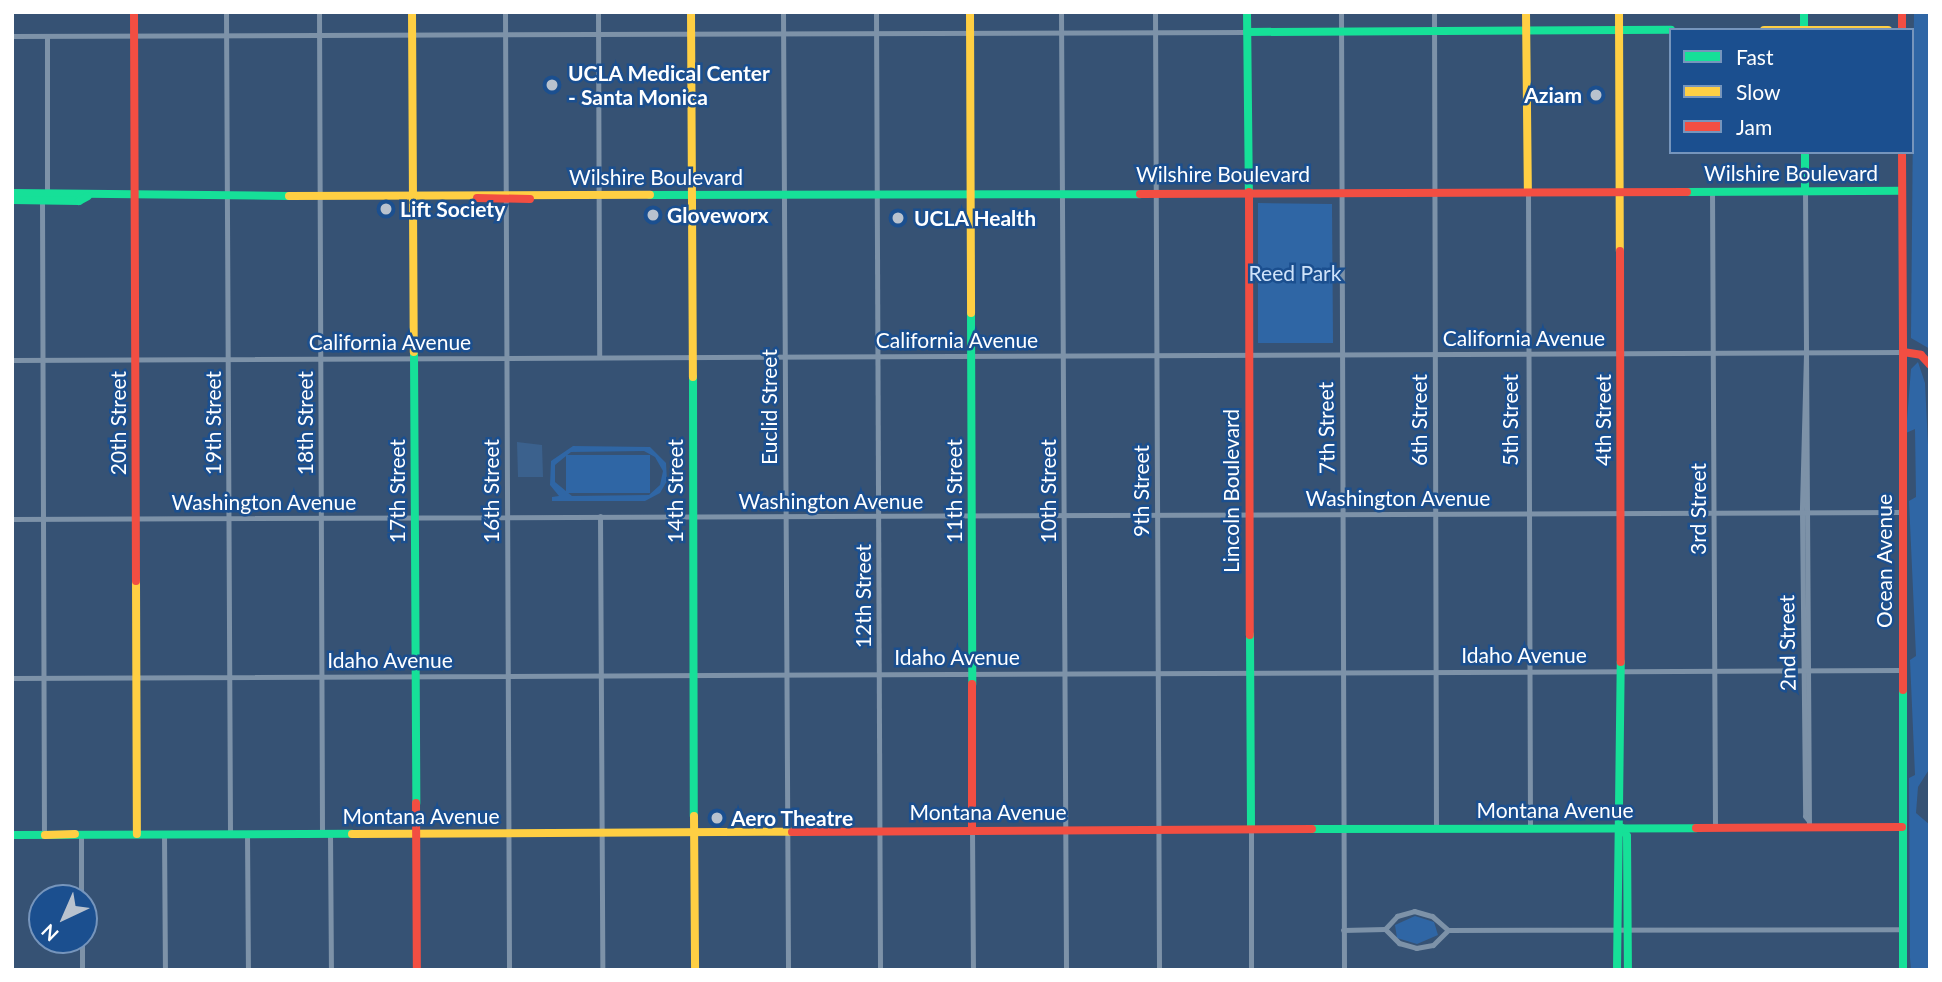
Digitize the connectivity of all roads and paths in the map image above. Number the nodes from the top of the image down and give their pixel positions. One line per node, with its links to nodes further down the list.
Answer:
1 (134, 12): 37 (street, 20th Street)
2 (226, 12): 34 (street, 19th Street)
3 (319, 12): 31 (street, 18th Street)
4 (412, 12): 32 (street, 17th Street)
5 (505, 12): 33 (street, 16th Street)
6 (598, 12): 23 (street)
7 (691, 12): 30 (street, 14th Street)
8 (783, 12): 24 (street, Euclid Street)
9 (876, 12): 25 (street, 12th Street)
10 (970, 12): 26 (street, 11th Street)
11 (1061, 12): 27 (street, 10th Street)
12 (1155, 12): 28 (street, 9th Street)
13 (1247, 12): 29 (street, Lincoln Boulevard)
14 (1341, 12): 18 (street, 7th Street)
15 (1434, 12): 19 (street, 6th Street)
16 (1526, 12): 20 (street, 5th Street)
17 (1619, 12): 22 (street, 4th Street)
18 (1341, 29): 19 (street); 29 (street); 42 (street, 7th Street)
19 (1434, 29): 20 (street); 43 (street, 6th Street)
20 (1526, 30): 22 (street); 44 (street, 5th Street)
21 (1669, 30): 22 (street)
22 (1619, 31): 45 (street, 4th Street)
23 (598, 32): 30 (street); 33 (street); 58 (street)
24 (783, 32): 25 (street); 30 (street); 53 (street, Euclid Street)
25 (876, 32): 26 (street); 54 (street, 12th Street)
26 (970, 32): 27 (street); 50 (street, 11th Street)
27 (1061, 32): 28 (street); 51 (street, 10th Street)
28 (1155, 32): 29 (street); 47 (street, 9th Street)
29 (1247, 32): 48 (street, Lincoln Boulevard)
30 (691, 33): 52 (street, 14th Street)
31 (319, 34): 32 (street); 34 (street); 55 (street, 18th Street)
32 (412, 34): 33 (street); 56 (street, 17th Street)
33 (505, 34): 57 (street, 16th Street)
34 (226, 35): 37 (street); 61 (street, 19th Street)
35 (12, 36): 36 (street)
36 (47, 36): 37 (street); 59 (street)
37 (134, 36): 62 (street, 20th Street)
38 (1805, 154): 41 (street, 2nd Street)
39 (1902, 154): 46 (street, Ocean Avenue)
40 (1712, 190): 41 (street, Wilshire Boulevard); 45 (street, Wilshire Boulevard); 64 (street, 3rd Street)
41 (1805, 190): 46 (street, Wilshire Boulevard); 65 (street, 2nd Street)
42 (1340, 191): 43 (street, Wilshire Boulevard); 48 (street, Wilshire Boulevard); 69 (street, 7th Street)
43 (1434, 191): 44 (street, Wilshire Boulevard); 70 (street, 6th Street)
44 (1528, 191): 45 (street, Wilshire Boulevard); 71 (street, 5th Street)
45 (1620, 191): 67 (street, 4th Street)
46 (1902, 191): 66 (street, Ocean Avenue)
47 (1156, 192): 48 (street, Wilshire Boulevard); 51 (street, Wilshire Boulevard); 74 (street, 9th Street)
48 (1248, 192): 68 (street, Lincoln Boulevard)
49 (12, 193): 59 (street, Wilshire Boulevard)
50 (971, 193): 51 (street, Wilshire Boulevard); 54 (street, Wilshire Boulevard); 72 (street, 11th Street)
51 (1062, 193): 73 (street, 10th Street)
52 (692, 194): 53 (street, Wilshire Boulevard); 58 (street, Wilshire Boulevard); 79 (street, 14th Street)
53 (785, 194): 54 (street, Wilshire Boulevard); 75 (street, Euclid Street)
54 (877, 194): 76 (street, 12th Street)
55 (320, 195): 56 (street, Wilshire Boulevard); 61 (street, Wilshire Boulevard); 82 (street, 18th Street)
56 (413, 195): 57 (street, Wilshire Boulevard); 80 (street, 17th Street)
57 (505, 195): 58 (street, Wilshire Boulevard); 77 (street, 16th Street)
58 (599, 195): 78 (street)
59 (48, 196): 60 (street, Wilshire Boulevard); 60 (street, Wilshire Boulevard); 63 (street, Wilshire Boulevard); 84 (street)
60 (88, 196): 62 (street, Wilshire Boulevard)
61 (228, 196): 62 (street, Wilshire Boulevard); 81 (street, 19th Street)
62 (135, 197): 85 (street, 20th Street)
63 (12, 200)
64 (1713, 352): 65 (street, California Avenue); 67 (street, California Avenue); 87 (street, 3rd Street)
65 (1807, 352): 66 (street, California Avenue); 88 (street, 2nd Street)
66 (1903, 352): 86 (street); 89 (street, Ocean Avenue)
67 (1620, 353): 71 (street, California Avenue); 91 (street, 4th Street)
68 (1249, 354): 69 (street, California Avenue); 74 (street, California Avenue); 97 (street, Lincoln Boulevard)
69 (1341, 354): 70 (street, California Avenue); 93 (street, 7th Street)
70 (1435, 354): 71 (street, California Avenue); 94 (street, 6th Street)
71 (1527, 354): 90 (street, 5th Street)
72 (971, 355): 73 (street, California Avenue); 76 (street, California Avenue); 100 (street, 11th Street)
73 (1063, 355): 74 (street, California Avenue); 92 (street, 10th Street)
74 (1156, 355): 96 (street, 9th Street)
75 (785, 356): 76 (street, California Avenue); 79 (street, California Avenue); 95 (street, Euclid Street)
76 (878, 356): 99 (street, 12th Street)
77 (506, 357): 78 (street, California Avenue); 80 (street, California Avenue); 105 (street, 16th Street)
78 (599, 357): 79 (street, California Avenue)
79 (692, 357): 102 (street, 14th Street)
80 (414, 358): 82 (street, California Avenue); 101 (street, 17th Street)
81 (228, 359): 82 (street, California Avenue); 85 (street, California Avenue); 103 (street, 19th Street)
82 (321, 359): 104 (street, 18th Street)
83 (12, 360): 84 (street, California Avenue)
84 (42, 360): 85 (street, California Avenue); 107 (street)
85 (135, 360): 108 (street, 20th Street)
86 (1928, 362)
87 (1713, 512): 88 (street, Washington Avenue); 91 (street, Washington Avenue); 111 (street, 3rd Street)
88 (1805, 512): 89 (street, Washington Avenue); 109 (street, 2nd Street)
89 (1901, 512): 112 (street, Ocean Avenue)
90 (1528, 513): 91 (street, Washington Avenue); 94 (street, Washington Avenue); 115 (street, 5th Street)
91 (1621, 513): 110 (street, 4th Street)
92 (1063, 514): 96 (street, Washington Avenue); 100 (street, Washington Avenue); 116 (street, 10th Street)
93 (1343, 514): 94 (street, Washington Avenue); 97 (street, Washington Avenue); 113 (street, 7th Street)
94 (1435, 514): 114 (street, 6th Street)
95 (786, 515): 99 (street, Washington Avenue); 102 (street, Washington Avenue); 119 (street, Euclid Street)
96 (1157, 515): 97 (street, Washington Avenue); 117 (street, 9th Street)
97 (1249, 515): 118 (street, Lincoln Boulevard)
98 (600, 516): 102 (street, Washington Avenue); 105 (street, Washington Avenue); 122 (street)
99 (878, 516): 100 (street, Washington Avenue); 120 (street, 12th Street)
100 (971, 516): 121 (street, 11th Street)
101 (414, 517): 104 (street, Washington Avenue); 105 (street, Washington Avenue); 127 (street, 17th Street)
102 (692, 517): 124 (street, 14th Street)
103 (229, 518): 104 (street, Washington Avenue); 108 (street, Washington Avenue); 129 (street, 19th Street)
104 (321, 518): 126 (street, 18th Street)
105 (507, 518): 123 (street, 16th Street)
106 (12, 519): 107 (street, Washington Avenue)
107 (43, 519): 108 (street, Washington Avenue); 128 (street)
108 (136, 519): 125 (street, 20th Street)
109 (1808, 669): 111 (street, Idaho Avenue); 112 (street, Idaho Avenue); 131 (street, 2nd Street)
110 (1621, 670): 111 (street, Idaho Avenue); 115 (street, Idaho Avenue); 135 (street, 4th Street)
111 (1714, 670): 136 (street, 3rd Street)
112 (1902, 670): 132 (street, Ocean Avenue)
113 (1342, 671): 114 (street, Idaho Avenue); 118 (street, Idaho Avenue); 141 (street, 7th Street)
114 (1436, 671): 115 (street, Idaho Avenue); 133 (street, 6th Street)
115 (1529, 671): 134 (street, 5th Street)
116 (1064, 672): 117 (street, Idaho Avenue); 121 (street, Idaho Avenue); 140 (street, 10th Street)
117 (1158, 672): 118 (street, Idaho Avenue); 137 (street, 9th Street)
118 (1249, 672): 138 (street, Lincoln Boulevard)
119 (788, 673): 120 (street, Idaho Avenue); 124 (street, Idaho Avenue); 143 (street, Euclid Street)
120 (878, 673): 121 (street, Idaho Avenue); 144 (street, 12th Street)
121 (972, 673): 139 (street, 11th Street)
122 (600, 674): 123 (street, Idaho Avenue); 124 (street, Idaho Avenue); 145 (street)
123 (508, 675): 127 (street, Idaho Avenue); 148 (street, 16th Street)
124 (695, 675): 142 (street, 14th Street)
125 (137, 676): 128 (street, Idaho Avenue); 129 (street, Idaho Avenue); 150 (street, 20th Street)
126 (322, 676): 127 (street, Idaho Avenue); 129 (street, Idaho Avenue); 146 (street, 18th Street)
127 (416, 676): 147 (street, 17th Street)
128 (44, 677): 130 (street, Idaho Avenue); 155 (street)
129 (229, 677): 152 (street, 19th Street)
130 (12, 678)
131 (1809, 824): 132 (street, Montana Avenue); 136 (street, Montana Avenue)
132 (1902, 827): 158 (street, Ocean Avenue)
133 (1436, 828): 134 (street, Montana Avenue); 141 (street, Montana Avenue)
134 (1530, 828): 135 (street, Montana Avenue)
135 (1622, 828): 136 (street, Montana Avenue); 161 (street, 4th Street); 162 (street, 4th Street)
136 (1715, 828)
137 (1158, 829): 138 (street, Montana Avenue); 140 (street, Montana Avenue); 174 (street, 9th Street)
138 (1251, 829): 141 (street, Montana Avenue); 175 (street, Lincoln Boulevard)
139 (972, 830): 140 (street, Montana Avenue); 144 (street, Montana Avenue); 172 (street, 11th Street)
140 (1065, 830): 173 (street, 10th Street)
141 (1343, 830): 159 (street, 7th Street)
142 (695, 831): 143 (street, Montana Avenue); 145 (street, Montana Avenue); 169 (street, 14th Street)
143 (787, 831): 144 (street, Montana Avenue); 170 (street, Euclid Street)
144 (879, 831): 171 (street, 12th Street)
145 (600, 832): 148 (street, Montana Avenue); 168 (street)
146 (326, 833): 147 (street, Montana Avenue); 153 (street, Montana Avenue); 165 (street, 18th Street)
147 (416, 833): 148 (street, Montana Avenue); 166 (street, 17th Street)
148 (509, 833): 167 (street, 16th Street)
149 (78, 834): 150 (street, Montana Avenue); 155 (street, Montana Avenue); 156 (street)
150 (136, 834): 151 (street, Montana Avenue)
151 (164, 834): 152 (street, Montana Avenue); 163 (street)
152 (230, 834): 153 (street, Montana Avenue)
153 (247, 834): 164 (street)
154 (12, 835): 155 (street, Montana Avenue)
155 (44, 835)
156 (80, 884)
157 (1385, 929): 159 (street); 160 (street); 160 (street)
158 (1903, 929): 162 (street); 179 (street, Ocean Avenue)
159 (1343, 930): 176 (street, 7th Street)
160 (1448, 930): 161 (street)
161 (1617, 930): 162 (street); 177 (street, 4th Street)
162 (1627, 930): 178 (street, 4th Street)
163 (165, 970)
164 (248, 970)
165 (331, 970)
166 (416, 970)
167 (509, 970)
168 (602, 970)
169 (695, 970)
170 (788, 970)
171 (880, 970)
172 (973, 970)
173 (1066, 970)
174 (1159, 970)
175 (1251, 970)
176 (1344, 970)
177 (1617, 970)
178 (1628, 970)
179 (1903, 970)

